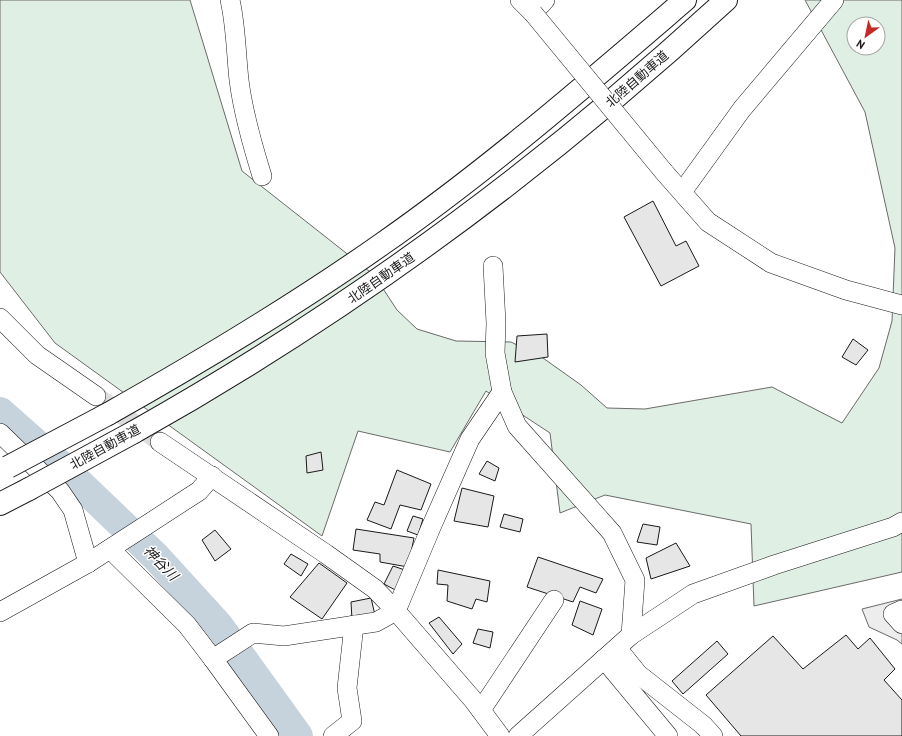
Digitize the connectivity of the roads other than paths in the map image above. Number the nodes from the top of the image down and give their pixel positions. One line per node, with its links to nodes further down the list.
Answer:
1 (230, 0): 6 (street)
2 (685, 0): 12 (highway)
3 (726, 0): 17 (highway, 北陸自動車道, bridge)
4 (834, 0): 7 (street)
5 (533, 4): 7 (street, bridge)
6 (262, 176)
7 (682, 192): 9 (street)
8 (493, 266): 11 (street)
9 (902, 305)
10 (0, 318): 12 (street)
11 (502, 392): 23 (street); 27 (street)
12 (102, 405): 15 (highway, bridge)
13 (0, 433): 20 (street)
14 (160, 442): 16 (street)
15 (4, 469)
16 (212, 476): 19 (street); 23 (street)
17 (0, 504)
18 (902, 522): 27 (street)
19 (113, 547): 20 (street); 29 (street)
20 (88, 563): 24 (street)
21 (554, 600): 30 (street)
22 (902, 610): 25 (street)
23 (396, 611): 26 (street); 30 (street)
24 (0, 612)
25 (902, 624)
26 (354, 625): 29 (street); 32 (street)
27 (631, 634): 28 (street)
28 (610, 654): 34 (street); 35 (street); 36 (street)
29 (215, 658): 31 (street)
30 (481, 710): 33 (street)
31 (269, 736)
32 (333, 736)
33 (500, 736)
34 (518, 736)
35 (668, 736)
36 (713, 736)

